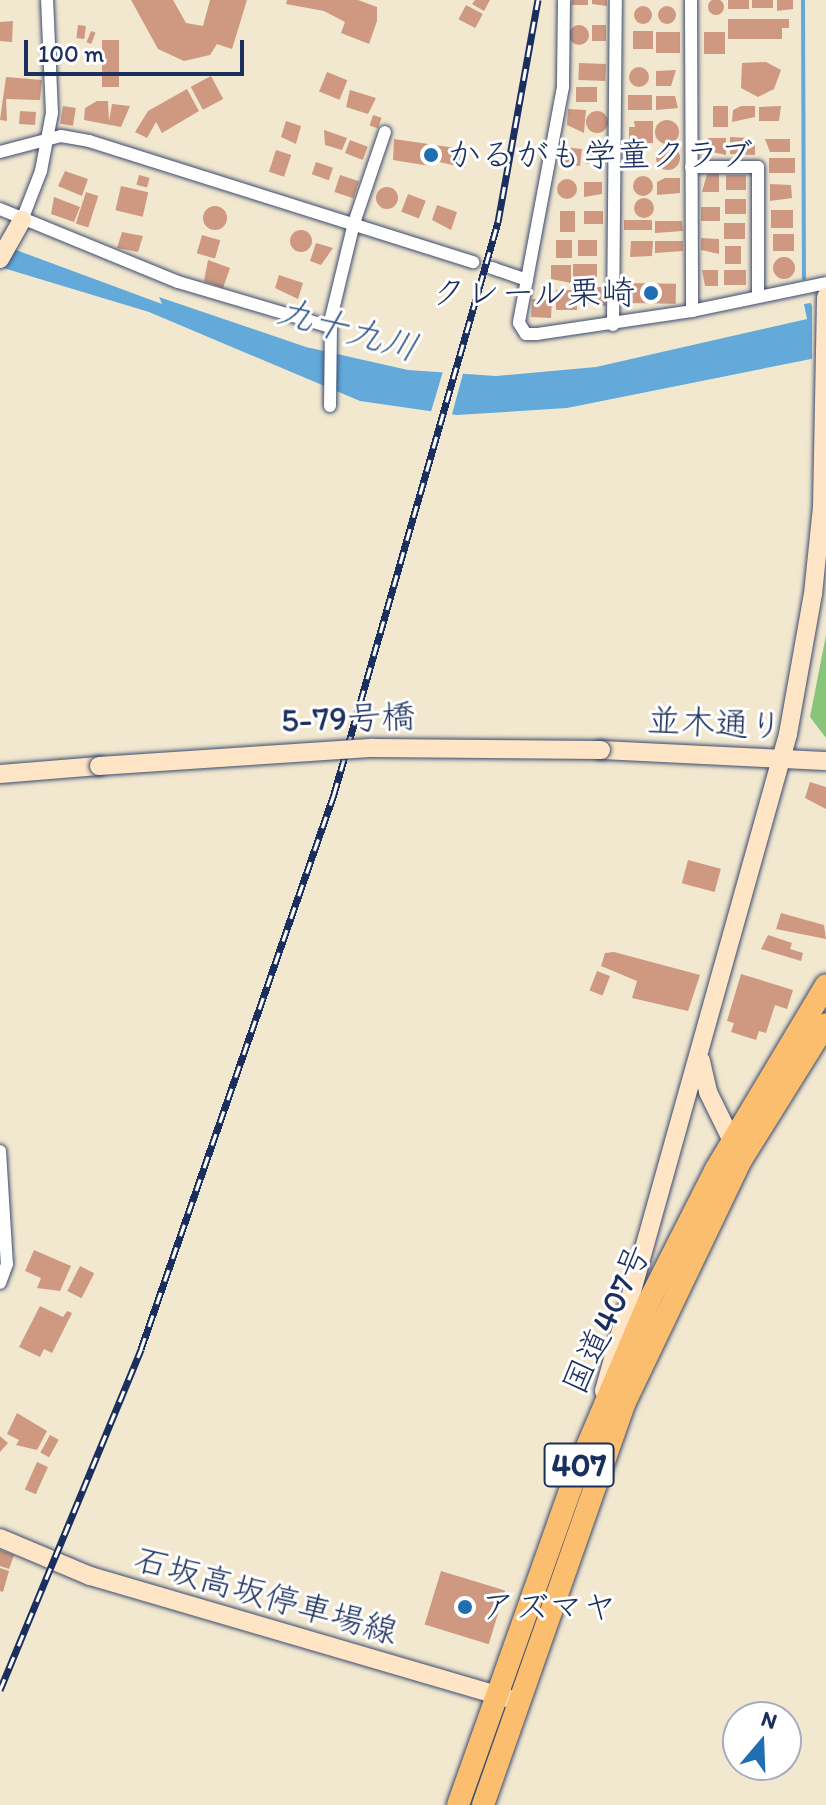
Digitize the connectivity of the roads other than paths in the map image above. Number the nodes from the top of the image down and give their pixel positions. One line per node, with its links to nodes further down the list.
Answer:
1 (47, 0): 6 (street)
2 (564, 0): 15 (street)
3 (616, 0): 20 (street)
4 (691, 0): 8 (street)
5 (385, 132): 11 (street)
6 (48, 141): 7 (street); 10 (street); 11 (street)
7 (0, 152)
8 (691, 167): 17 (street); 19 (street)
9 (0, 209): 10 (street)
10 (21, 222): 12 (street); 21 (street)
11 (354, 223): 13 (street); 21 (street)
12 (0, 259)
13 (473, 262)
14 (492, 268): 15 (street)
15 (527, 280): 20 (street)
16 (826, 283): 17 (street)
17 (758, 294): 19 (street)
18 (826, 297): 22 (street)
19 (692, 311): 20 (street)
20 (613, 325)
21 (330, 330): 23 (street)
22 (826, 361): 25 (street)
23 (330, 403)
24 (601, 750): 25 (street, 並木通り); 27 (street, 5-79号橋, bridge)
25 (780, 758): 26 (street, 並木通り); 30 (street)
26 (826, 761)
27 (0, 774)
28 (826, 985): 31 (highway, 407)
29 (826, 1024): 31 (highway, 407)
30 (701, 1054): 31 (street); 34 (street)
31 (737, 1150): 34 (highway, 国道407号 / 407); 37 (highway, 国道407号 / 407)
32 (0, 1151): 33 (street)
33 (0, 1283)
34 (602, 1406): 36 (highway, 国道407号 / 407)
35 (0, 1538): 36 (street, 石坂高坂停車場線)
36 (495, 1694): 37 (street, 石坂高坂停車場線); 38 (highway, 国道407号 / 407)
37 (518, 1701): 39 (highway, 国道407号 / 407)
38 (458, 1805)
39 (483, 1805)

